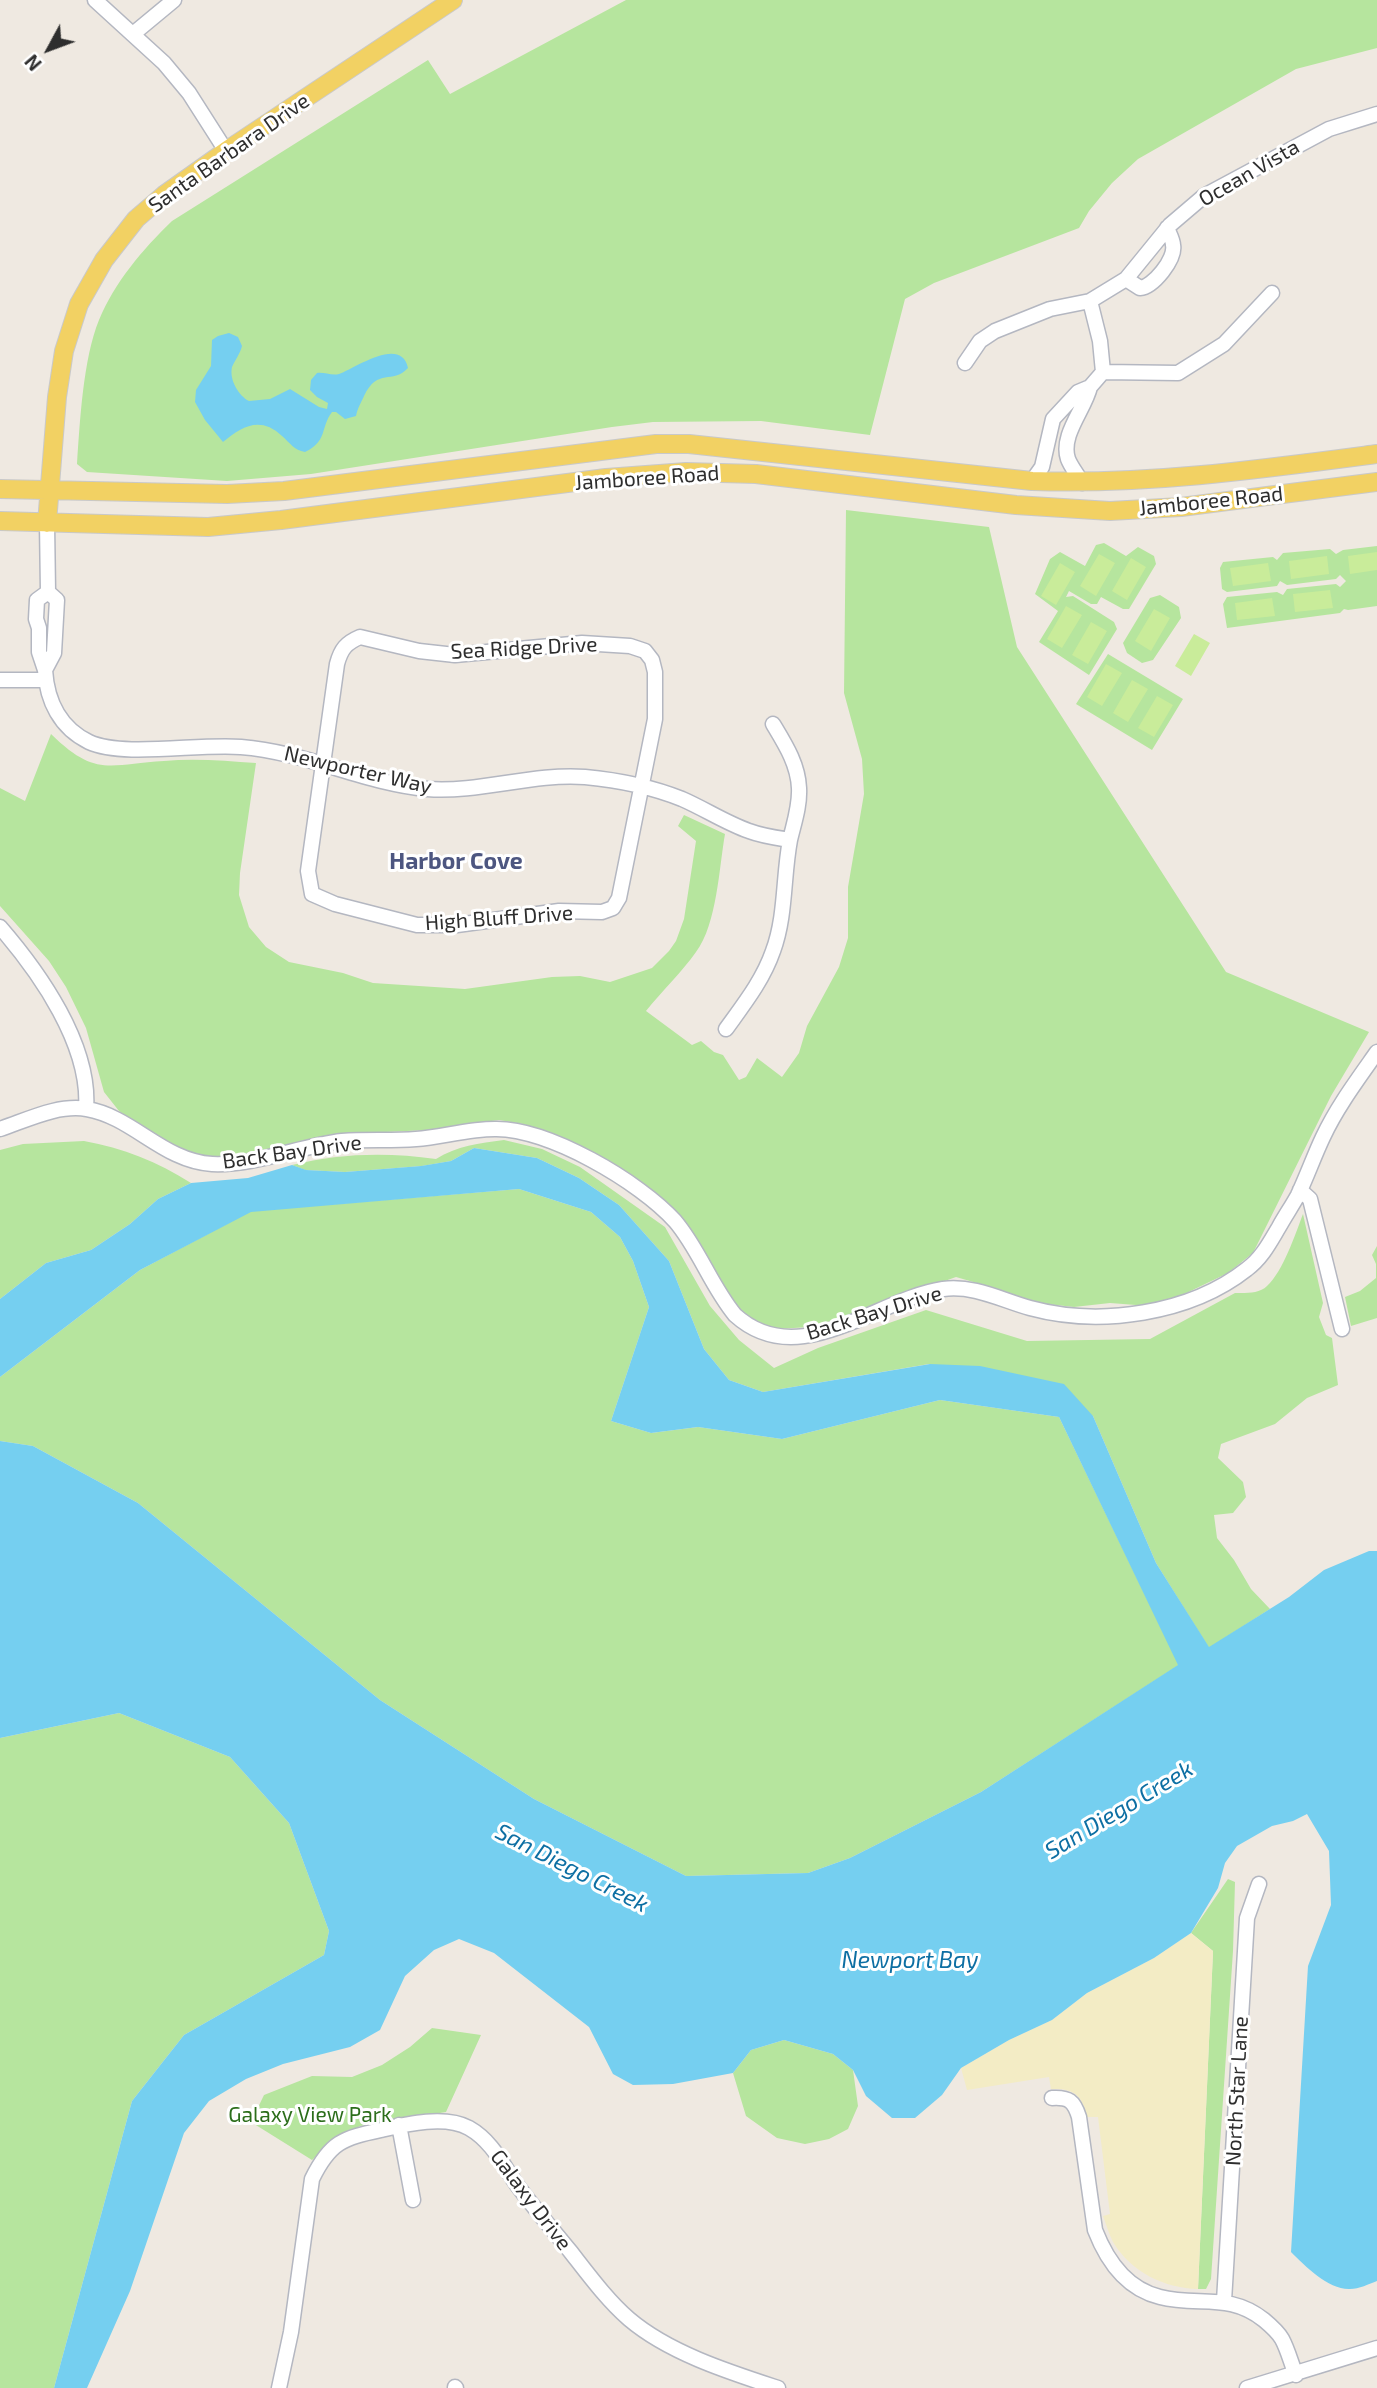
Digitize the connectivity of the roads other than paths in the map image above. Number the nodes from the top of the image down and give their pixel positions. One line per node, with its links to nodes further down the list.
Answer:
1 (95, 0): 4 (street)
2 (174, 0): 4 (street)
3 (453, 0): 6 (main road, Santa Barbara Drive)
4 (133, 34): 6 (street)
5 (1377, 114): 7 (street, Ocean Vista)
6 (226, 151): 21 (main road, Santa Barbara Drive)
7 (1167, 229): 8 (street, Ocean Vista); 8 (street)
8 (1126, 279): 10 (street, Ocean Vista)
9 (1272, 293): 12 (street)
10 (1090, 301): 11 (street, Ocean Vista); 12 (street)
11 (965, 363)
12 (1104, 372): 13 (street)
13 (1090, 387): 14 (street); 15 (street)
14 (1048, 431): 15 (street); 17 (street)
15 (1069, 435): 19 (street)
16 (1377, 454): 19 (main road, Jamboree Road)
17 (1032, 481): 19 (main road, Jamboree Road); 21 (main road, Jamboree Road)
18 (1377, 482): 23 (main road, Jamboree Road)
19 (1083, 483)
20 (0, 489): 21 (main road, Jamboree Road)
21 (51, 490): 23 (main road, Santa Barbara Drive)
22 (0, 521): 23 (main road, Jamboree Road)
23 (47, 523): 24 (street, Newporter Way)
24 (48, 592): 25 (street, Newporter Way); 25 (street, Newporter Way)
25 (47, 629): 26 (street, Newporter Way)
26 (46, 675): 27 (street); 29 (street, Newporter Way)
27 (0, 680)
28 (773, 724): 31 (street)
29 (323, 763): 30 (street, Newporter Way); 30 (street, Sea Ridge Drive); 30 (street, High Bluff Drive)
30 (641, 786): 31 (street, Newporter Way)
31 (790, 841): 33 (street)
32 (0, 927): 35 (street)
33 (726, 1029)
34 (1377, 1052): 37 (street, Back Bay Drive)
35 (86, 1109): 36 (street, Back Bay Drive); 37 (street, Back Bay Drive)
36 (0, 1129)
37 (1300, 1190): 38 (street)
38 (1342, 1329)
39 (1259, 1884): 43 (street, North Star Lane)
40 (1052, 2098): 43 (street)
41 (399, 2126): 42 (street); 46 (street, Galaxy Drive); 47 (street, Galaxy Drive)
42 (413, 2200)
43 (1224, 2301): 45 (street)
44 (1377, 2348): 45 (street)
45 (1296, 2375): 48 (street)
46 (279, 2388)
47 (778, 2388)
48 (1247, 2388)

